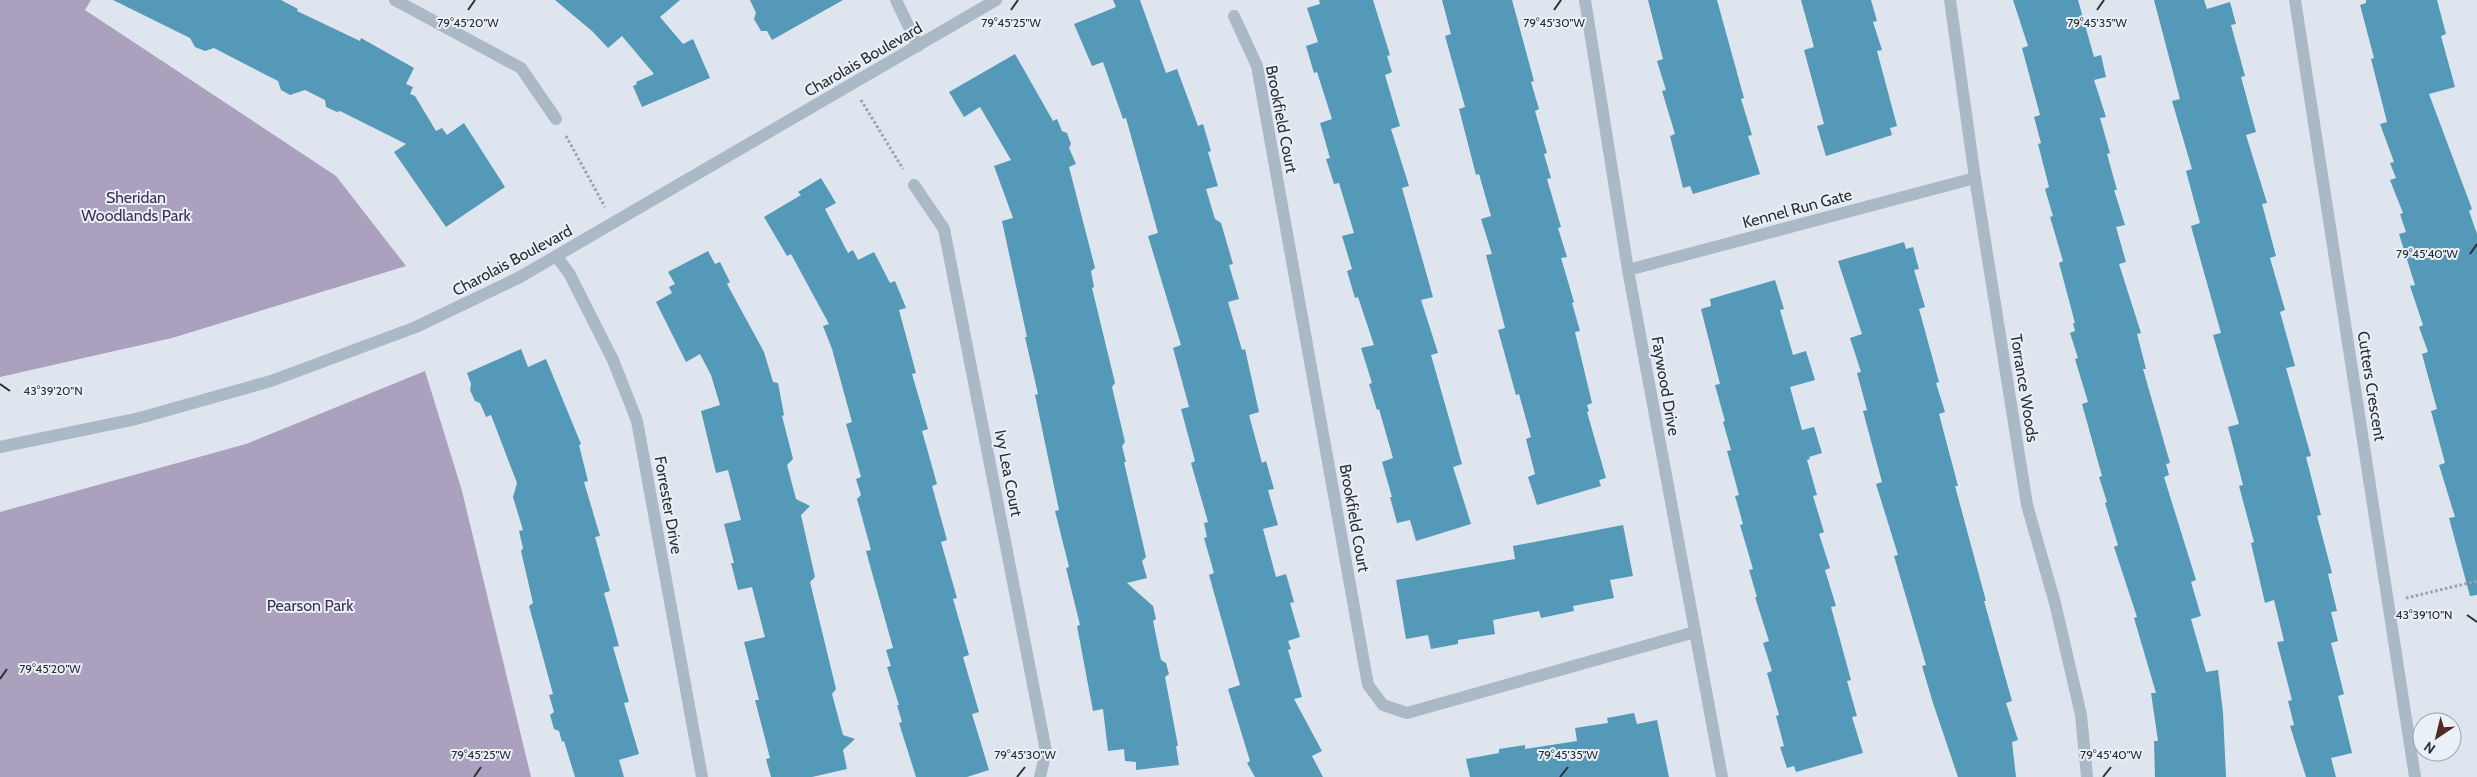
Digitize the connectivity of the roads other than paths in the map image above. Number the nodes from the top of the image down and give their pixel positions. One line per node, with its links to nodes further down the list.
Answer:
1 (395, 0): 9 (street)
2 (896, 0): 8 (street)
3 (996, 0): 8 (street, Charolais Boulevard)
4 (1585, 0): 13 (street, Faywood Drive)
5 (1950, 0): 10 (street, Torrance Woods)
6 (2296, 0): 20 (street, Cutters Crescent)
7 (1234, 16): 15 (street, Brookfield Court)
8 (918, 46): 12 (street, Charolais Boulevard)
9 (556, 118)
10 (1975, 178): 13 (street, Kennel Run Gate); 19 (street, Torrance Woods)
11 (914, 184): 17 (street, Ivy Lea Court)
12 (556, 256): 14 (street, Charolais Boulevard); 16 (street, Forrester Drive)
13 (1628, 270): 15 (street, Faywood Drive)
14 (0, 447)
15 (1695, 632): 18 (street, Faywood Drive)
16 (702, 777)
17 (1040, 777)
18 (1722, 777)
19 (2087, 777)
20 (2414, 777)

